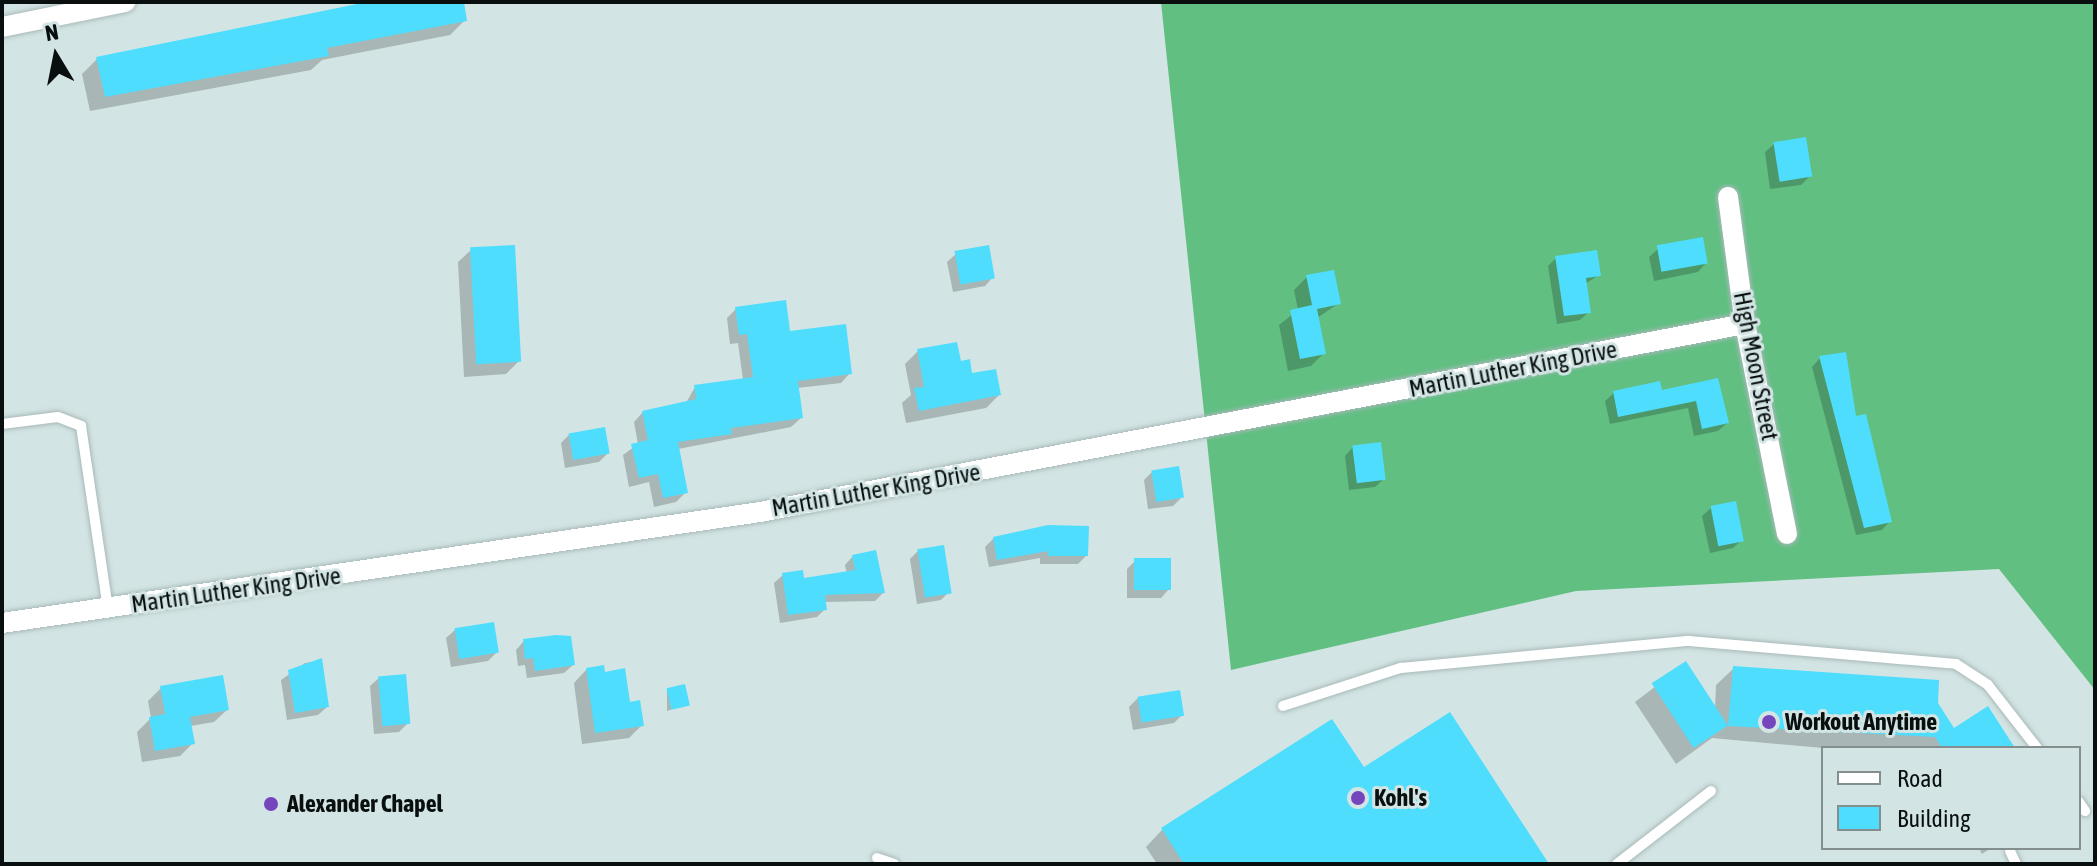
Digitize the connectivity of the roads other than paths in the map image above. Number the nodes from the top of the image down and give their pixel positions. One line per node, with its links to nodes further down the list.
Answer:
1 (125, 2): 2 (street)
2 (2, 27)
3 (1728, 197): 4 (street, High Moon Street)
4 (1745, 324): 6 (street, High Moon Street); 7 (street, Martin Luther King Drive)
5 (2, 424): 7 (lane)
6 (1787, 534)
7 (108, 608): 8 (street, Martin Luther King Drive)
8 (2, 623)
9 (1283, 706): 10 (lane)
10 (2035, 746)
11 (1711, 791): 15 (lane)
12 (2010, 851): 16 (lane)
13 (877, 858): 14 (lane)
14 (894, 864)
15 (1617, 864)
16 (2016, 864)

